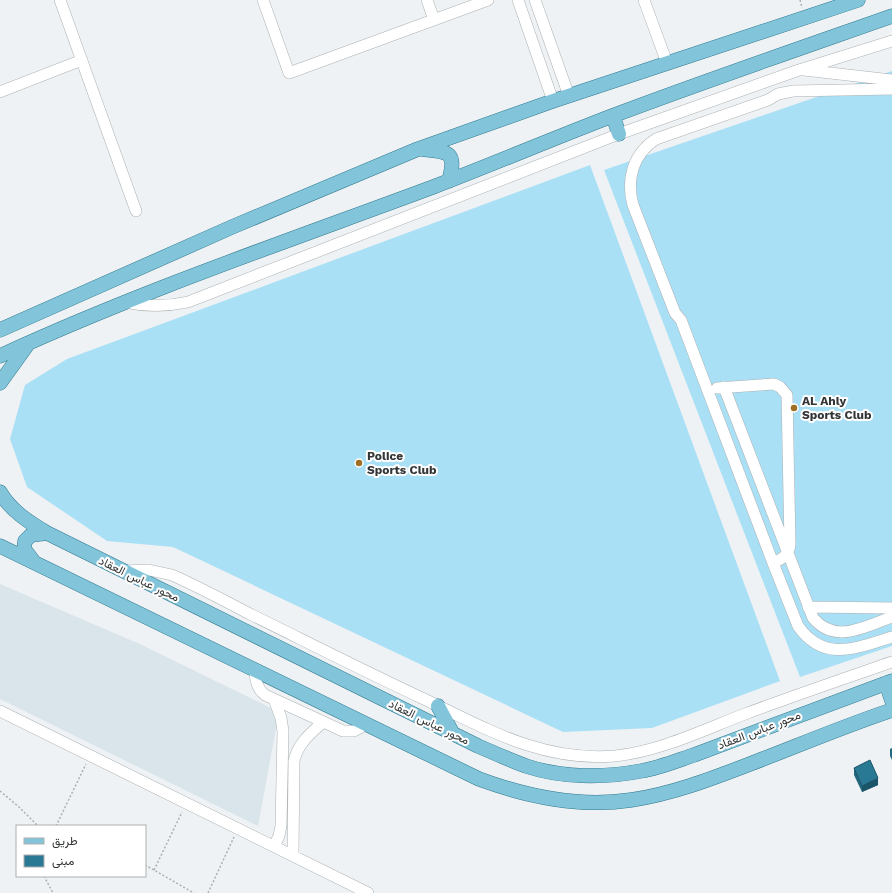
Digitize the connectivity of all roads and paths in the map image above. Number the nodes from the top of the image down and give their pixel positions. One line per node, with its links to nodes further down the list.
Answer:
1 (60, 0): 12 (street)
2 (263, 0): 10 (street)
3 (427, 0): 10 (street)
4 (488, 0): 10 (street)
5 (518, 0): 21 (street)
6 (535, 0): 19 (street)
7 (644, 0): 13 (street)
8 (858, 0): 13 (main road)
9 (892, 16): 22 (main road)
10 (434, 20)
11 (892, 41): 14 (street)
12 (82, 60): 17 (street); 26 (street)
13 (667, 64): 19 (main road)
14 (799, 70): 15 (street); 23 (street)
15 (892, 80)
16 (892, 89): 20 (street)
17 (0, 92)
18 (892, 94): 20 (street)
19 (569, 96): 21 (main road)
20 (768, 100): 28 (street)
21 (553, 101): 24 (main road)
22 (613, 116): 23 (main road); 25 (main road)
23 (619, 134): 27 (street)
24 (418, 149): 25 (main road); 29 (main road)
25 (449, 181): 27 (main road)
26 (136, 211)
27 (122, 302): 30 (main road)
28 (675, 313): 34 (street); 46 (street)
29 (0, 330)
30 (29, 342): 31 (main road); 32 (main road)
31 (0, 356)
32 (0, 383)
33 (724, 387): 34 (street); 38 (street); 38 (street)
34 (707, 388): 40 (street)
35 (0, 492): 36 (main road, محور عباس العقاد)
36 (47, 533): 39 (main road); 41 (main road, محور عباس العقاد)
37 (0, 546): 39 (main road)
38 (788, 553): 40 (street); 42 (street)
39 (35, 563): 48 (main road)
40 (773, 563): 45 (street)
41 (124, 572): 52 (street); 57 (main road, محور عباس العقاد)
42 (808, 607): 43 (street); 44 (street)
43 (892, 608)
44 (892, 617)
45 (892, 637)
46 (892, 643)
47 (892, 662): 52 (street)
48 (254, 669): 50 (street); 56 (main road)
49 (889, 682): 51 (main road); 57 (main road, محور عباس العقاد)
50 (274, 699): 55 (street); 59 (street)
51 (892, 701)
52 (438, 706): 57 (main road)
53 (892, 710): 56 (main road)
54 (0, 711): 58 (street)
55 (323, 722): 56 (street); 60 (street)
56 (367, 724)
57 (454, 734)
58 (90, 755): 64 (street); 68 (path)
59 (282, 774): 60 (street); 63 (street)
60 (293, 774): 62 (street)
61 (0, 791): 67 (path)
62 (293, 796): 63 (street); 65 (street)
63 (281, 797): 66 (street)
64 (186, 803): 69 (street); 73 (path)
65 (293, 816): 66 (street); 71 (street)
66 (281, 817): 70 (street)
67 (37, 825)
68 (56, 825)
69 (238, 828): 70 (street); 77 (path)
70 (274, 846): 71 (street)
71 (293, 855): 78 (street)
72 (146, 866): 73 (path)
73 (154, 870): 76 (path)
74 (45, 877): 75 (path)
75 (53, 893)
76 (194, 893)
77 (208, 893)
78 (368, 893)

